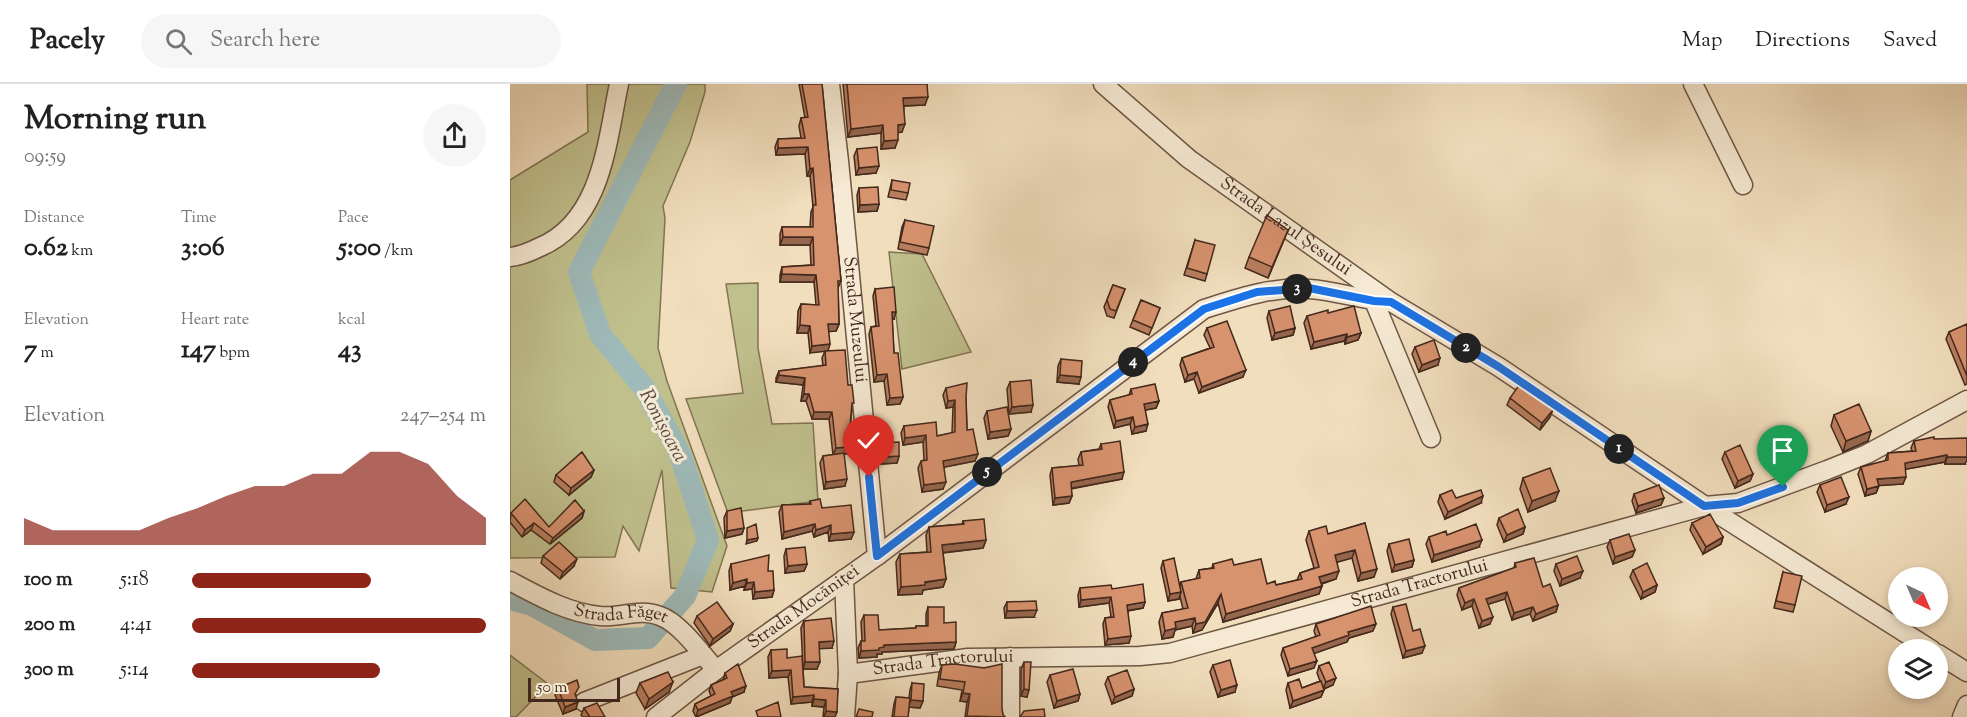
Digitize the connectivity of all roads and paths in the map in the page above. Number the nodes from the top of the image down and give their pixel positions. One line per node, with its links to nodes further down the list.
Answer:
1 (619, 84): 6 (street)
2 (830, 84): 11 (street, Strada Muzeului)
3 (1103, 84): 7 (street, Strada Lazul Șesului)
4 (1693, 84): 5 (street)
5 (1743, 185)
6 (510, 257)
7 (1383, 301): 9 (street); 10 (street, Strada Lazul Șesului); 11 (street, Strada Mocăniței)
8 (1967, 400): 10 (street, Strada Tractorului)
9 (1431, 438)
10 (1704, 506): 14 (street, Strada Lazul Șesului); 16 (street, Strada Tractorului)
11 (877, 556): 12 (street, Strada Mocăniței)
12 (844, 579): 18 (street, Strada Mocăniței); 20 (street)
13 (510, 581): 15 (street, Strada Făget)
14 (1915, 639)
15 (703, 655): 18 (street, Strada Făget); 21 (street)
16 (1010, 657): 20 (street, Strada Tractorului); 25 (street)
17 (1948, 660): 19 (street)
18 (716, 670): 23 (street, Strada Mocăniței)
19 (1967, 672)
20 (848, 674): 24 (street)
21 (584, 702)
22 (1967, 705): 26 (street)
23 (656, 717)
24 (845, 717)
25 (1010, 717)
26 (1962, 717)

